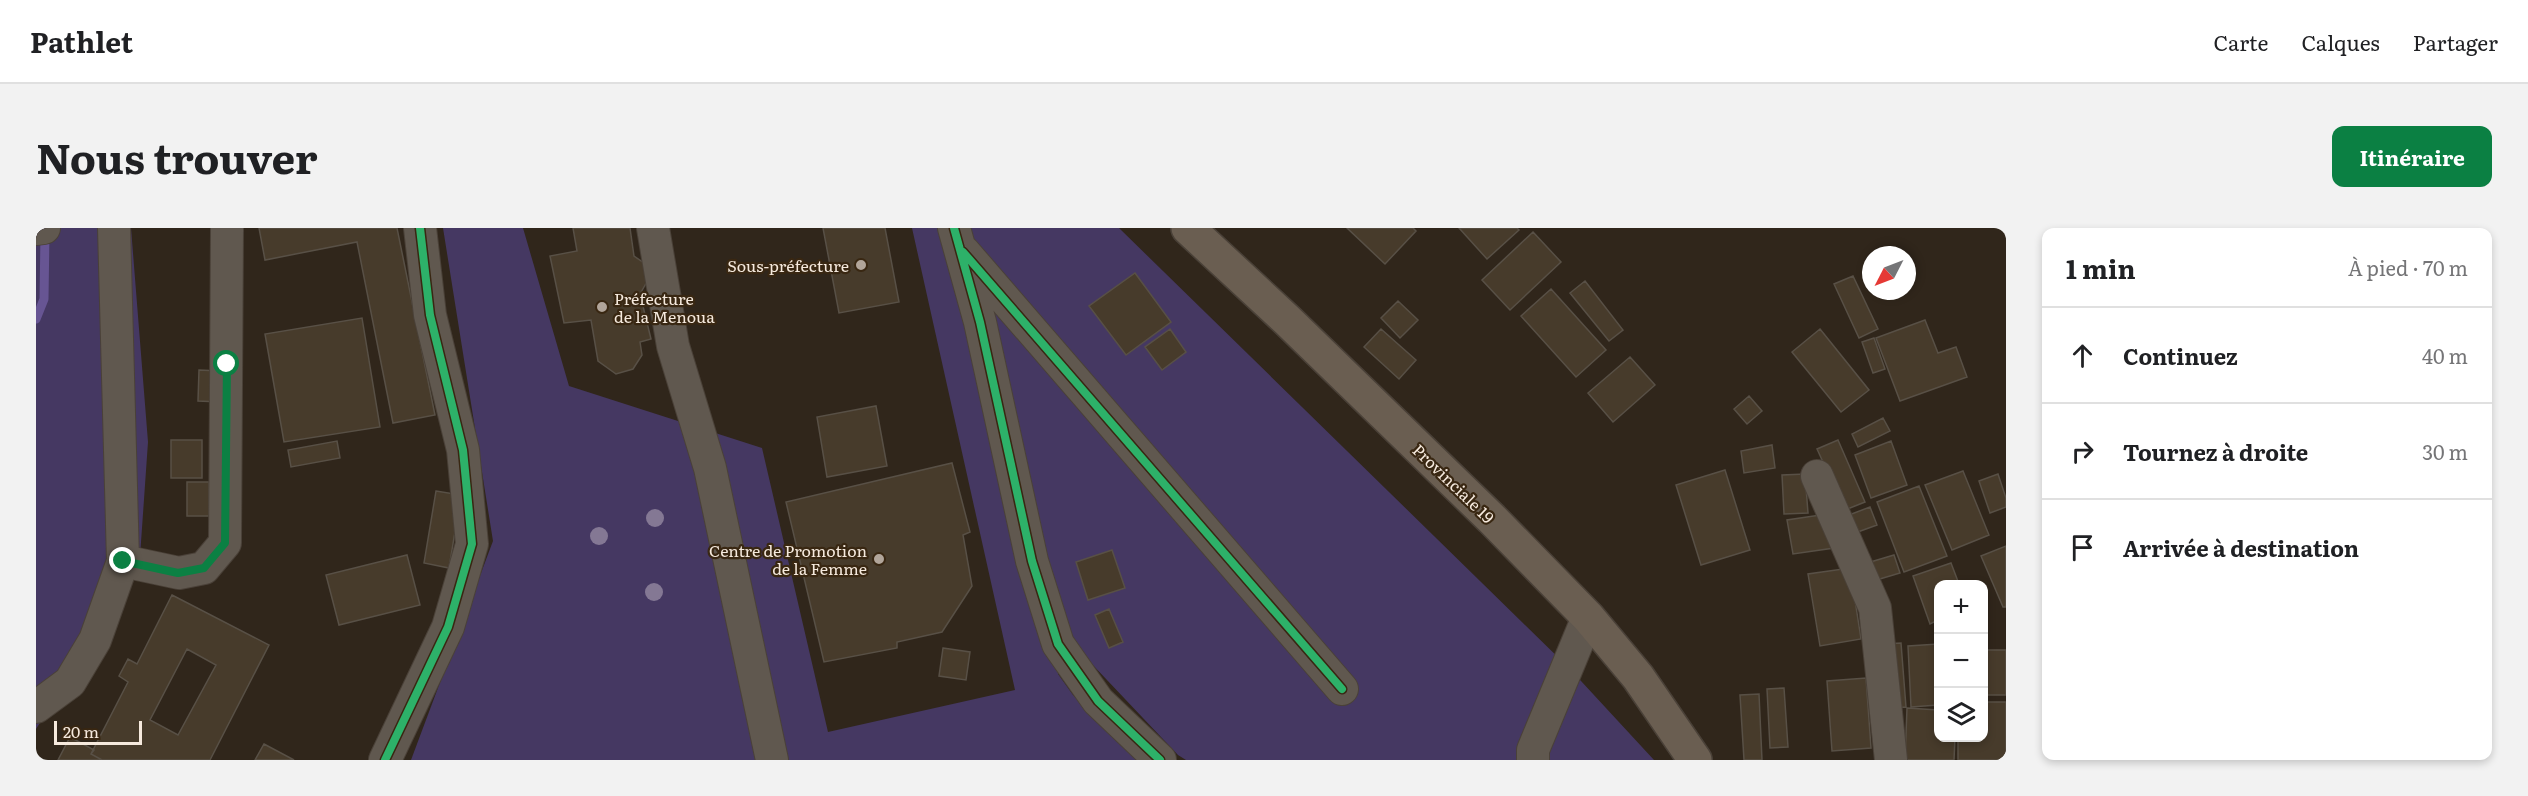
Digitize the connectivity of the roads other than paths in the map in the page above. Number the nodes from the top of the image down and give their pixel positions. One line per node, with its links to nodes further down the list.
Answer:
1 (44, 228): 7 (street)
2 (114, 228): 10 (street)
3 (226, 228): 10 (street)
4 (420, 228): 14 (street)
5 (652, 228): 15 (street)
6 (1188, 228): 11 (main road, Provinciale 19)
7 (36, 229)
8 (957, 238): 12 (street); 16 (street)
9 (1817, 476): 19 (street)
10 (123, 561): 13 (street)
11 (1588, 617): 17 (street); 18 (main road, Provinciale 19)
12 (1342, 689)
13 (36, 707)
14 (385, 760)
15 (772, 760)
16 (1160, 760)
17 (1533, 760)
18 (1695, 760)
19 (1891, 760)

